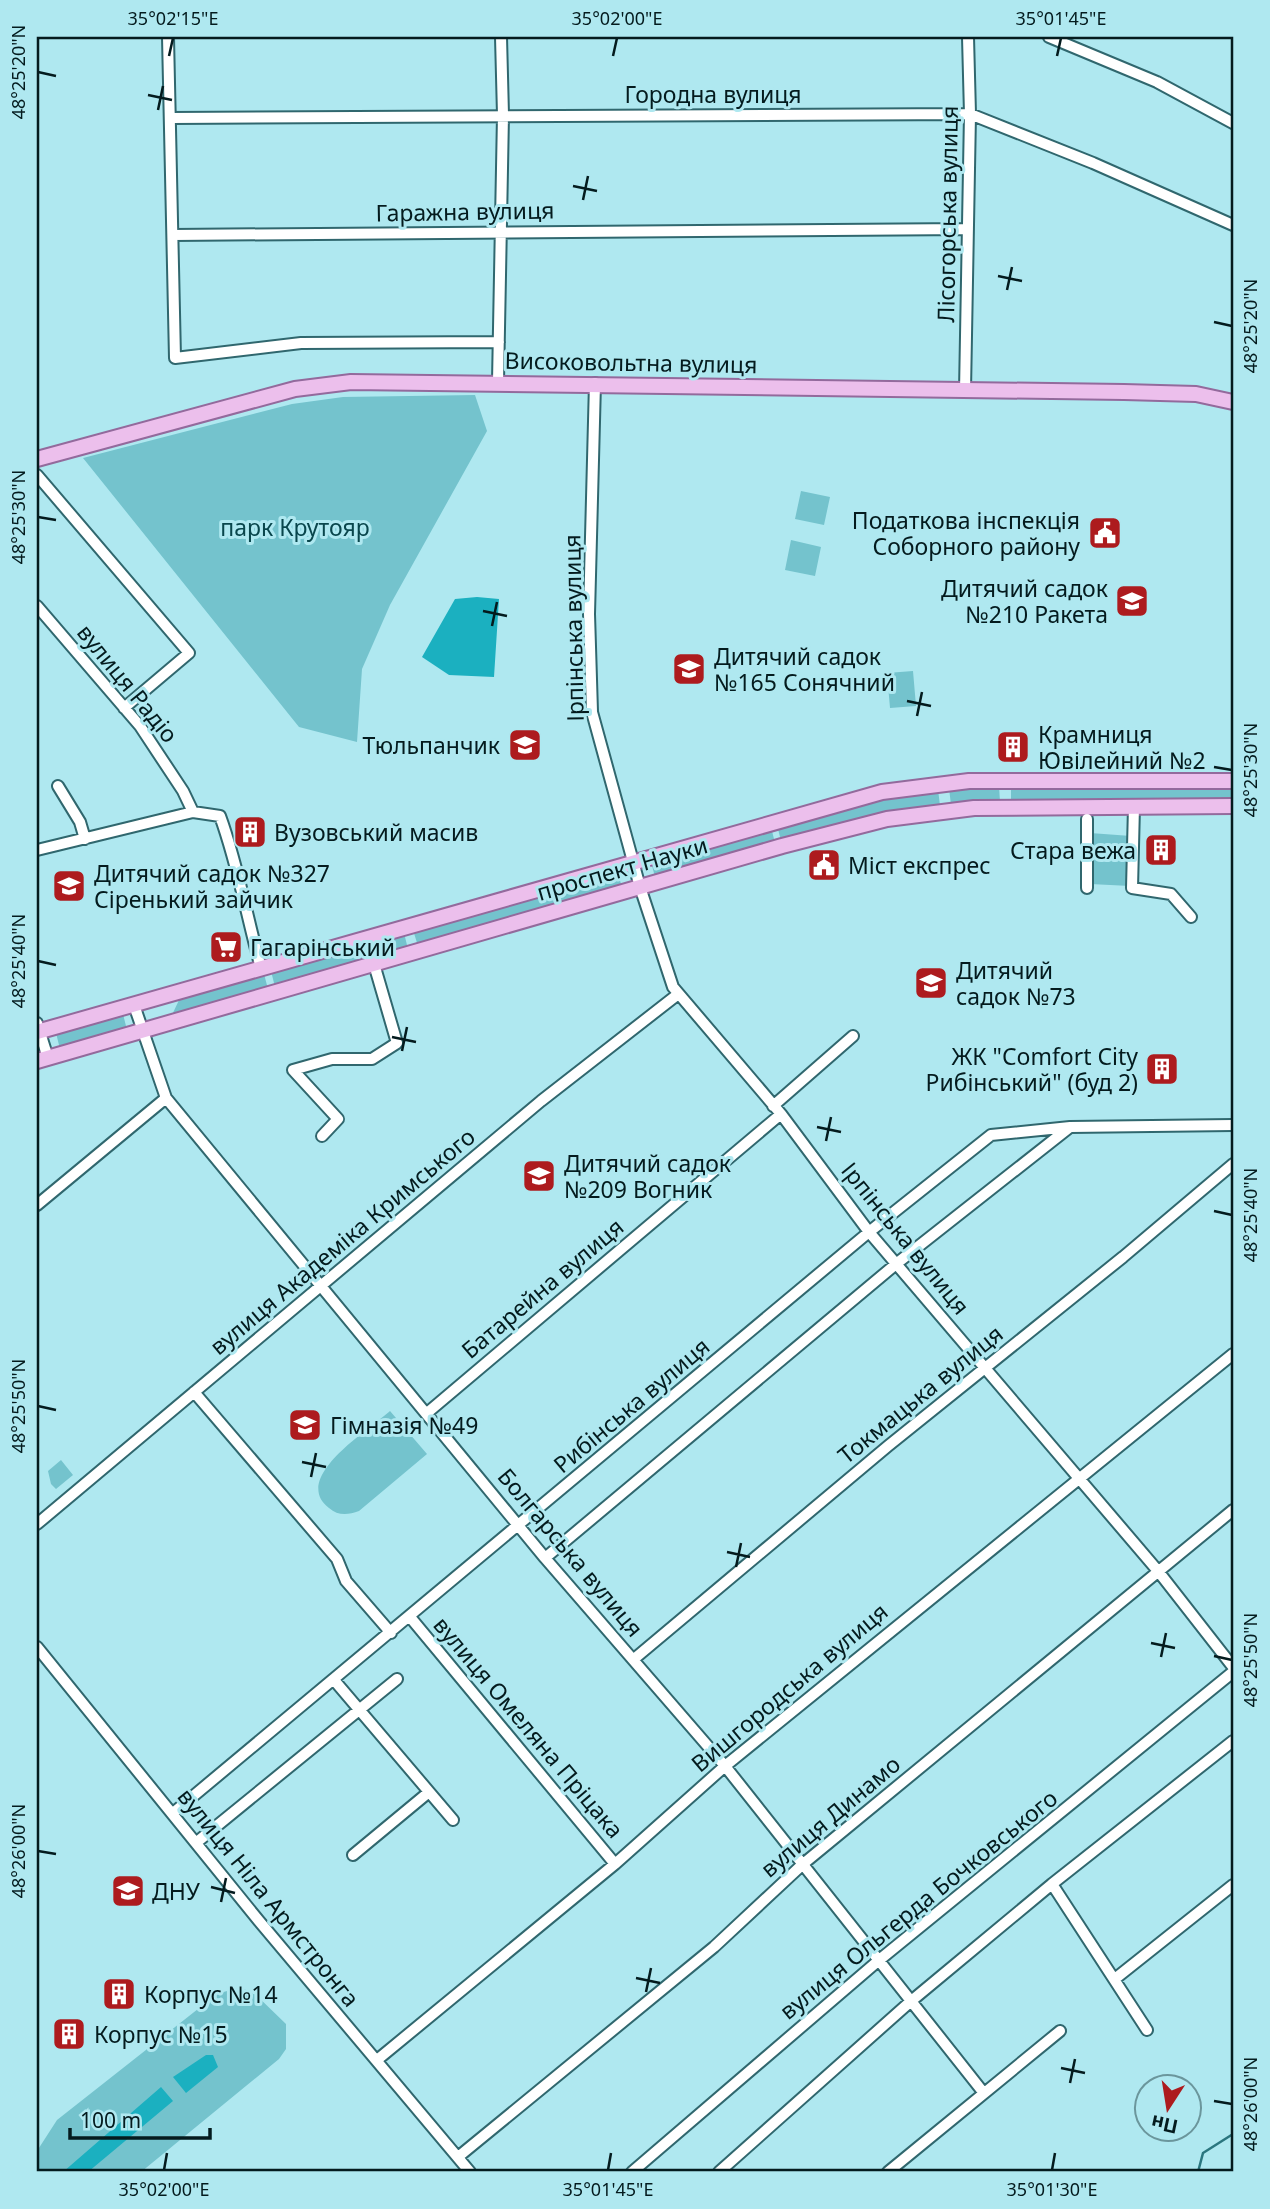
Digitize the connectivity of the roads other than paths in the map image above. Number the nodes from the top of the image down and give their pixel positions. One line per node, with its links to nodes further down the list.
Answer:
1 (168, 37): 7 (street)
2 (501, 37): 6 (street)
3 (968, 37): 5 (street, Лісогорська вулиця)
4 (1049, 37): 8 (street)
5 (970, 114): 6 (street, Городна вулиця); 9 (street, Городна вулиця); 10 (street, Лісогорська вулиця)
6 (503, 116): 7 (street, Городна вулиця); 11 (street)
7 (171, 118): 12 (street)
8 (1233, 123)
9 (1233, 225)
10 (968, 229): 11 (street, Гаражна вулиця); 16 (street, Лісогорська вулиця)
11 (500, 231): 12 (street, Гаражна вулиця); 13 (street)
12 (173, 235): 13 (street, Високовольтна вулиця)
13 (499, 342): 14 (street)
14 (498, 382): 15 (main road, Високовольтна вулиця); 18 (main road, Високовольтна вулиця)
15 (595, 383): 16 (main road, Високовольтна вулиця); 30 (street, Ірпінська вулиця)
16 (965, 391): 17 (main road, Високовольтна вулиця)
17 (1233, 402)
18 (37, 459)
19 (37, 475): 21 (street)
20 (37, 606): 21 (street, вулиця Радіо)
21 (124, 708): 26 (street, вулиця Радіо)
22 (1233, 781): 30 (main road, проспект Науки)
23 (58, 786): 28 (street)
24 (1134, 806): 25 (main road, проспект Науки); 31 (main road, проспект Науки); 33 (street)
25 (1233, 806)
26 (194, 812): 28 (street); 35 (street)
27 (1087, 819): 32 (street)
28 (85, 839): 29 (street)
29 (37, 850)
30 (634, 862): 31 (street, Ірпінська вулиця); 35 (main road, проспект Науки)
31 (640, 887): 34 (main road, проспект Науки); 36 (street, Ірпінська вулиця)
32 (1087, 888)
33 (1191, 917)
34 (374, 964): 39 (main road, проспект Науки); 46 (street)
35 (261, 968): 37 (main road, проспект Науки)
36 (677, 995): 43 (street, Ірпінська вулиця); 51 (street, вулиця Академіка Кримського)
37 (134, 1005): 38 (main road, проспект Науки); 39 (street, Болгарська вулиця)
38 (38, 1029): 41 (street)
39 (143, 1030): 41 (main road, проспект Науки); 42 (street, Болгарська вулиця)
40 (853, 1036): 43 (street, Батарейна вулиця)
41 (42, 1059)
42 (166, 1098): 48 (street); 51 (street, Болгарська вулиця)
43 (777, 1110): 49 (street, Ірпінська вулиця); 55 (street, Батарейна вулиця)
44 (1233, 1125): 45 (street, Рибінська вулиця)
45 (1070, 1127): 49 (street, Рибінська вулиця); 50 (street)
46 (322, 1136)
47 (1233, 1164): 53 (street, Токмацька вулиця)
48 (37, 1205)
49 (870, 1232): 50 (street, Ірпінська вулиця); 59 (street, Рибінська вулиця)
50 (896, 1264): 53 (street, Ірпінська вулиця); 60 (street)
51 (320, 1287): 54 (street, вулиця Академіка Кримського); 55 (street, Болгарська вулиця)
52 (1233, 1354): 56 (street, Вишгородська вулиця)
53 (986, 1366): 56 (street, Ірпінська вулиця); 65 (street, Токмацька вулиця)
54 (194, 1392): 58 (street, вулиця Академіка Кримського); 63 (street)
55 (427, 1413): 59 (street, Болгарська вулиця)
56 (1079, 1476): 61 (street, Ірпінська вулиця); 71 (street, Вишгородська вулиця)
57 (1233, 1510): 61 (street, вулиця Динамо)
58 (37, 1524)
59 (520, 1526): 60 (street, Болгарська вулиця); 62 (street, Рибінська вулиця)
60 (545, 1558): 65 (street, Болгарська вулиця)
61 (1158, 1571): 66 (street, Ірпінська вулиця); 78 (street, вулиця Динамо)
62 (410, 1617): 63 (street, Рибінська вулиця); 77 (street, вулиця Омеляна Пріцака)
63 (391, 1633): 68 (street, Рибінська вулиця)
64 (37, 1647): 73 (street, вулиця Ніла Армстронга)
65 (634, 1659): 71 (street, Болгарська вулиця)
66 (1233, 1669): 81 (street, вулиця Ольгерда Бочковського)
67 (397, 1679): 69 (street)
68 (334, 1680): 69 (street); 73 (street, Рибінська вулиця)
69 (359, 1710): 72 (street); 75 (street)
70 (1233, 1741): 79 (street)
71 (725, 1766): 77 (street, Вишгородська вулиця); 78 (street, Болгарська вулиця)
72 (429, 1792): 74 (street); 76 (street)
73 (173, 1813): 75 (street, вулиця Ніла Армстронга)
74 (453, 1820)
75 (197, 1842): 86 (street, вулиця Ніла Армстронга)
76 (353, 1855)
77 (615, 1864): 86 (street, Вишгородська вулиця)
78 (803, 1864): 81 (street, Болгарська вулиця); 88 (street, вулиця Динамо)
79 (1052, 1884): 82 (street); 83 (street)
80 (1233, 1885): 82 (street)
81 (878, 1961): 83 (street, Болгарська вулиця); 90 (street, вулиця Ольгерда Бочковського)
82 (1116, 1978): 84 (street)
83 (910, 2002): 87 (street, Болгарська вулиця); 91 (street)
84 (1147, 2029)
85 (1060, 2031): 87 (street)
86 (377, 2060): 88 (street, вулиця Ніла Армстронга)
87 (983, 2092): 92 (street)
88 (458, 2157): 89 (street, вулиця Ніла Армстронга)
89 (470, 2172)
90 (632, 2172)
91 (719, 2172)
92 (888, 2172)

